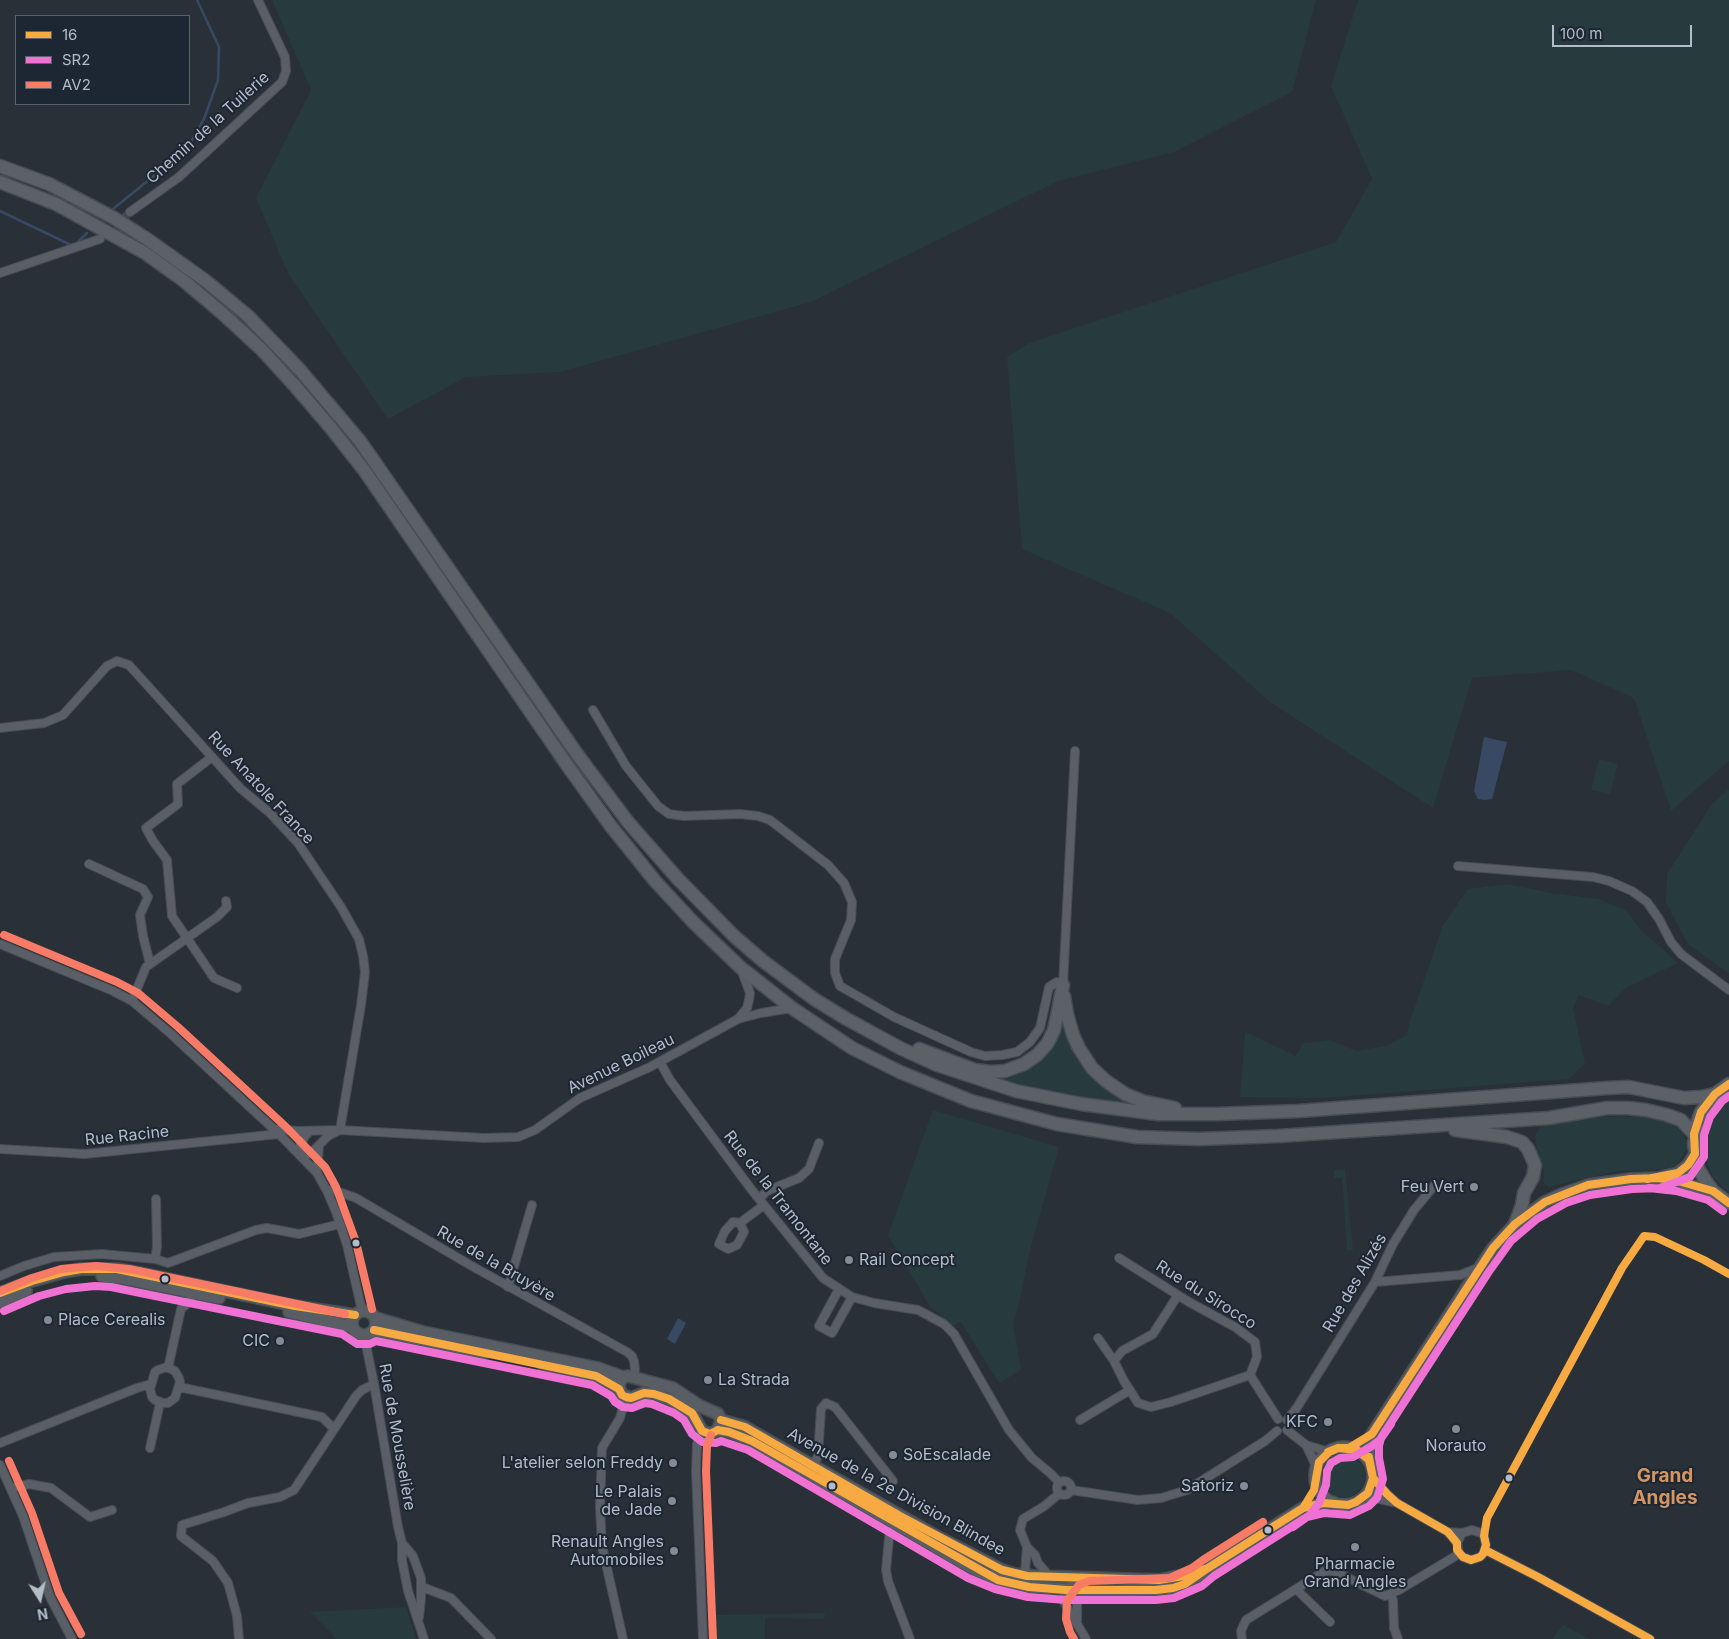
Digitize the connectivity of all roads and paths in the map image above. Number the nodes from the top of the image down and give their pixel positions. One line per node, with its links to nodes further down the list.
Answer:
1 (258, 0): 4 (street, Chemin de la Tuilerie)
2 (0, 166): 23 (main road)
3 (0, 182): 17 (main road)
4 (130, 212)
5 (100, 239): 6 (street)
6 (0, 273)
7 (593, 710): 18 (street)
8 (0, 728): 10 (street, Rue Anatole France)
9 (1075, 752): 18 (street)
10 (212, 757): 14 (street); 31 (street, Rue Anatole France)
11 (89, 864): 16 (street)
12 (1458, 866): 20 (street)
13 (226, 901): 14 (street)
14 (188, 938): 16 (street); 19 (street)
15 (0, 944): 21 (street)
16 (150, 964): 21 (street)
17 (740, 967): 22 (main road); 24 (street)
18 (1063, 985): 23 (main road); 28 (main road)
19 (237, 988)
20 (1729, 990)
21 (132, 1001): 30 (street)
22 (792, 1008): 24 (street, Avenue Boileau); 29 (main road)
23 (845, 1018): 28 (main road)
24 (738, 1019): 25 (street, Avenue Boileau)
25 (660, 1062): 31 (street, Avenue Boileau); 46 (street, Rue de la Tramontane)
26 (1729, 1084): 27 (main road)
27 (1715, 1094): 28 (main road); 33 (main road)
28 (1217, 1114)
29 (1425, 1126): 33 (main road); 51 (main road)
30 (273, 1129): 32 (street, Rue Racine); 34 (street); 34 (street, Rue Racine); 39 (street)
31 (340, 1130): 32 (street, Avenue Boileau); 36 (street)
32 (310, 1131): 39 (street)
33 (1694, 1134): 38 (main road)
34 (257, 1136): 37 (street, Rue Racine)
35 (820, 1143): 46 (street)
36 (319, 1145): 39 (street); 40 (street)
37 (0, 1148)
38 (1695, 1154): 41 (main road); 44 (main road)
39 (302, 1157): 40 (street)
40 (317, 1173): 43 (street)
41 (1658, 1178): 44 (main road); 51 (main road)
42 (1434, 1186): 56 (street, Rue des Alizés)
43 (327, 1191): 50 (street); 57 (street, Rue de la Bruyère)
44 (1713, 1191): 47 (main road)
45 (156, 1199): 53 (street)
46 (761, 1202): 49 (street); 58 (street, Rue de la Tramontane)
47 (1729, 1203)
48 (532, 1205): 57 (street)
49 (740, 1223)
50 (340, 1224): 53 (street); 64 (street)
51 (1515, 1224): 54 (main road)
52 (1119, 1258): 61 (street, Rue du Sirocco)
53 (155, 1259): 55 (street)
54 (1480, 1267): 56 (street); 87 (main road)
55 (0, 1276)
56 (1375, 1282): 81 (street, Rue des Alizés)
57 (508, 1287): 72 (street, Rue de la Bruyère)
58 (839, 1289): 62 (street, Rue de la Tramontane); 62 (street)
59 (0, 1293): 64 (main road)
60 (193, 1293): 63 (main road); 66 (main road); 70 (street)
61 (1178, 1295): 69 (street); 71 (street, Rue du Sirocco)
62 (852, 1297): 99 (street, Rue de la Tramontane)
63 (0, 1302)
64 (359, 1313): 65 (main road); 66 (main road)
65 (376, 1318): 67 (main road); 72 (main road)
66 (352, 1327): 67 (main road)
67 (369, 1333): 74 (street, Rue de Mousselière); 77 (main road)
68 (1098, 1338): 69 (street)
69 (1114, 1361): 76 (street)
70 (168, 1368): 73 (street); 75 (street)
71 (1250, 1375): 76 (street); 79 (street)
72 (628, 1377): 77 (main road); 82 (main road)
73 (151, 1384): 78 (street); 88 (street)
74 (374, 1384): 83 (street); 113 (street, Rue de Mousselière)
75 (179, 1388): 78 (street); 83 (street)
76 (1130, 1390): 80 (street)
77 (622, 1393): 85 (main road); 139 (street)
78 (160, 1403): 90 (street)
79 (1278, 1419): 81 (street); 86 (street)
80 (1080, 1420)
81 (1287, 1420): 84 (street)
82 (720, 1425): 85 (main road); 96 (main road, Avenue de la 2e Division Blindee)
83 (334, 1429): 136 (street)
84 (1287, 1430): 86 (street); 89 (street)
85 (702, 1431): 140 (street)
86 (1277, 1431): 102 (street)
87 (1372, 1434): 91 (main road); 93 (main road)
88 (0, 1443)
89 (1306, 1445): 92 (street); 95 (street)
90 (150, 1448)
91 (1349, 1448): 92 (main road); 93 (main road)
92 (1329, 1452): 95 (main road)
93 (1368, 1460): 97 (main road)
94 (0, 1465): 101 (street)
95 (1316, 1468): 100 (main road)
96 (811, 1470): 98 (street); 109 (main road, Avenue de la 2e Division Blindee)
97 (1373, 1478): 104 (main road); 106 (street)
98 (893, 1481)
99 (1059, 1482): 102 (street); 103 (street)
100 (1316, 1482): 105 (main road); 107 (main road)
101 (10, 1488): 108 (street); 135 (street)
102 (1071, 1490): 103 (street)
103 (1059, 1494): 114 (street)
104 (1363, 1498): 105 (main road); 106 (street)
105 (1333, 1502): 107 (main road)
106 (1397, 1503): 110 (street)
107 (1303, 1508): 119 (main road)
108 (112, 1510)
109 (897, 1519): 120 (main road, Avenue de la 2e Division Blindee); 122 (main road, Avenue de la 2e Division Blindee); 141 (street)
110 (1448, 1532): 111 (street); 112 (street)
111 (1462, 1533): 112 (street); 115 (street)
112 (1457, 1543): 116 (street)
113 (402, 1544): 125 (street, Rue de Mousselière); 132 (street, Rue de Mousselière)
114 (1027, 1547): 117 (street); 118 (street)
115 (1485, 1550): 116 (street); 145 (street)
116 (1459, 1554): 129 (street)
117 (1025, 1562): 120 (street); 122 (street)
118 (1038, 1563): 122 (street); 124 (street)
119 (1208, 1568): 123 (main road, Avenue de la 2e Division Blindee); 128 (main road, Avenue de la 2e Division Blindee)
120 (1010, 1572): 122 (main road, Avenue de la 2e Division Blindee)
121 (1063, 1577): 123 (main road, Avenue de la 2e Division Blindee); 124 (main road, Avenue de la 2e Division Blindee); 126 (street)
122 (1029, 1580): 124 (main road, Avenue de la 2e Division Blindee)
123 (1150, 1580): 126 (street)
124 (1049, 1583): 126 (main road, Avenue de la 2e Division Blindee); 130 (street)
125 (422, 1587): 132 (street, Rue de Mousselière); 138 (street)
126 (1071, 1588): 128 (main road, Avenue de la 2e Division Blindee); 130 (street); 131 (street)
127 (1296, 1589): 129 (street); 133 (street); 143 (street)
128 (1090, 1591): 131 (street)
129 (1391, 1595): 144 (street)
130 (1064, 1602): 134 (street)
131 (1077, 1602): 134 (street)
132 (418, 1619): 137 (street, Rue de Mousselière)
133 (1330, 1622)
134 (1079, 1628): 142 (street)
135 (72, 1639)
136 (239, 1639)
137 (424, 1639)
138 (491, 1639)
139 (623, 1639)
140 (703, 1639)
141 (910, 1639)
142 (1086, 1639)
143 (1242, 1639)
144 (1398, 1639)
145 (1650, 1639)

